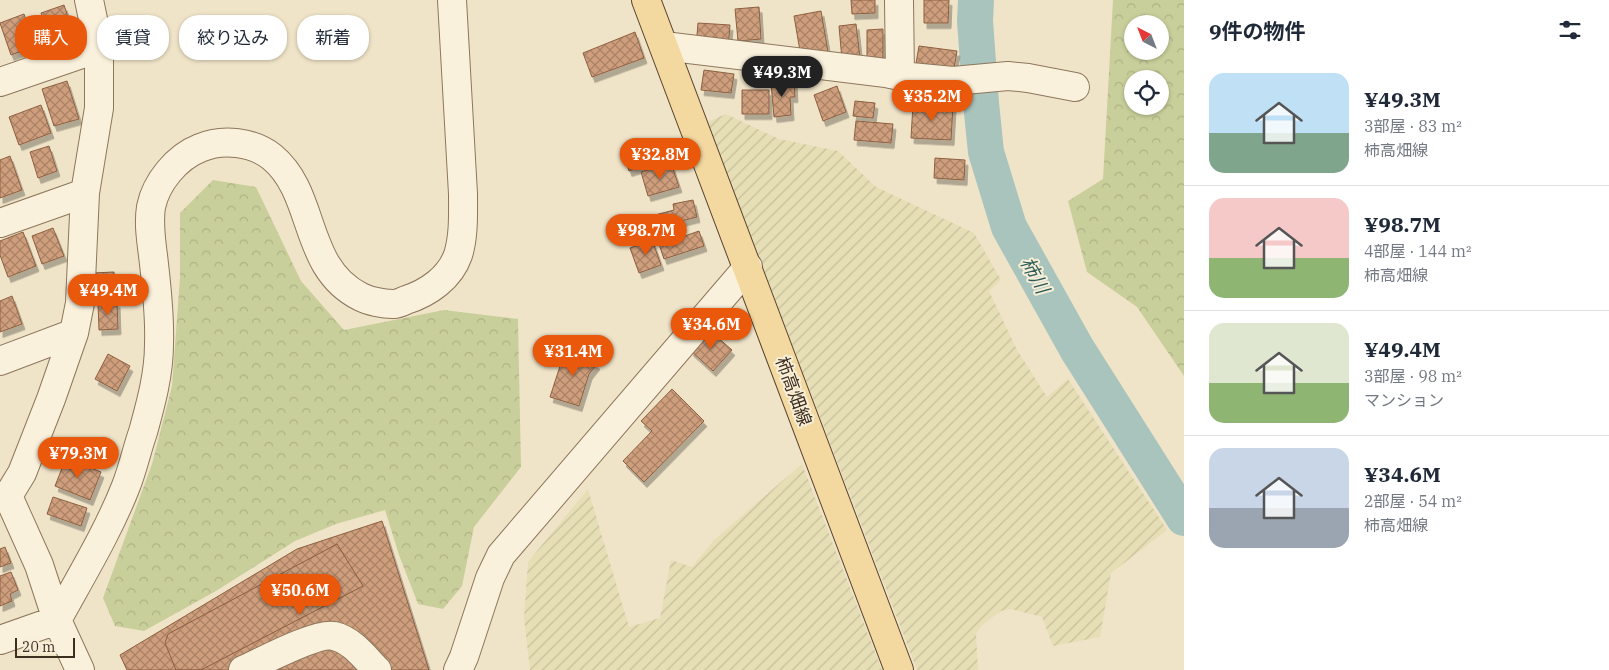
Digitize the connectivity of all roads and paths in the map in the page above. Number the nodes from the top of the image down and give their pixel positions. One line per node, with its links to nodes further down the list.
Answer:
1 (89, 0): 5 (street)
2 (452, 0): 18 (street)
3 (646, 0): 6 (main road, 柿高畑線)
4 (899, 0): 9 (street)
5 (97, 38)
6 (664, 46): 9 (street); 14 (main road, 柿高畑線)
7 (97, 49): 10 (street)
8 (99, 60): 12 (street)
9 (900, 76): 11 (street)
10 (0, 82)
11 (1075, 87)
12 (85, 193): 13 (street); 15 (street)
13 (0, 223)
14 (748, 267): 20 (street); 24 (main road, 柿高畑線)
15 (74, 333): 16 (street); 17 (street)
16 (0, 361)
17 (4, 497): 18 (street)
18 (57, 620): 19 (street); 21 (street)
19 (0, 640)
20 (459, 669)
21 (80, 670)
22 (243, 670): 23 (street)
23 (377, 670)
24 (900, 670)

